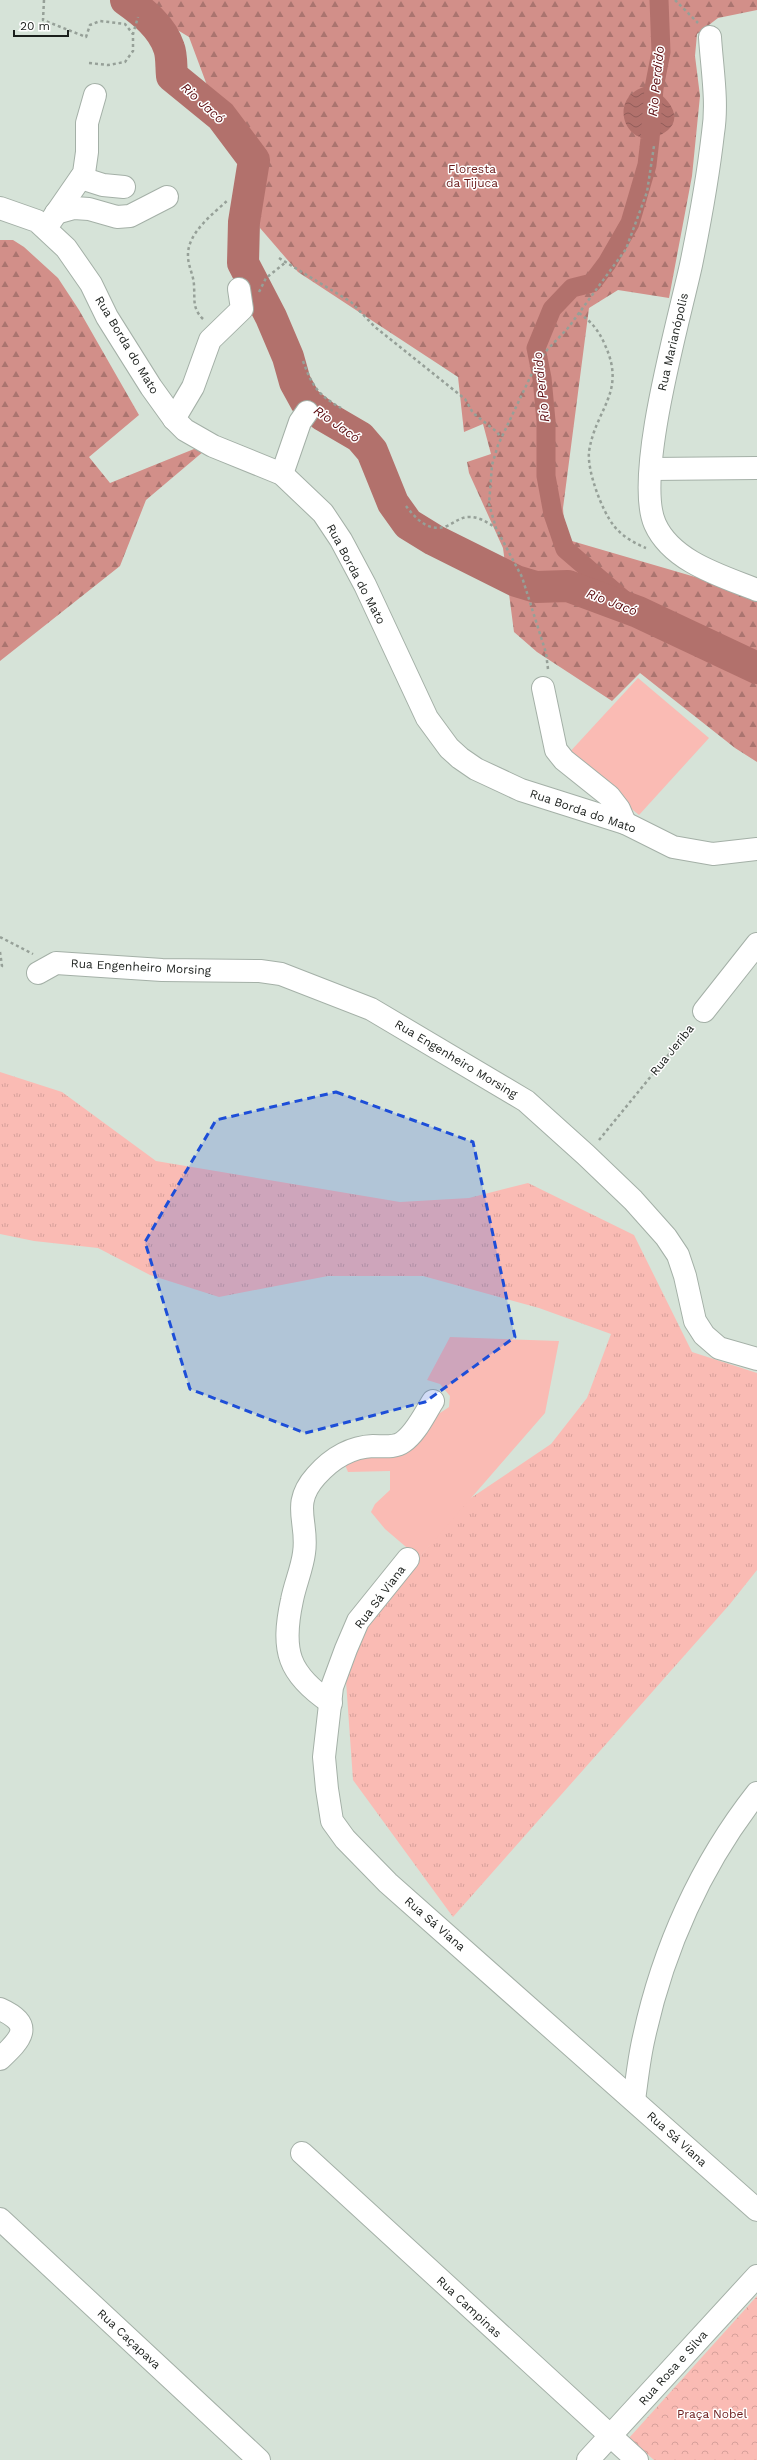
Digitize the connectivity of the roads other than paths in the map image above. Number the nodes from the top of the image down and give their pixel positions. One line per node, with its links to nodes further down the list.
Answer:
1 (710, 37): 11 (street, Rua Marianópolis)
2 (95, 95): 3 (street)
3 (81, 178): 4 (street); 7 (street)
4 (124, 187)
5 (167, 197): 7 (street)
6 (0, 208): 7 (street, Rua Borda do Mato)
7 (51, 220): 10 (street, Rua Borda do Mato)
8 (239, 289): 10 (street)
9 (306, 412): 13 (street)
10 (174, 419): 13 (street, Rua Borda do Mato)
11 (651, 468): 12 (street); 14 (street, Rua Marianópolis)
12 (757, 468)
13 (282, 474): 16 (street, Rua Borda do Mato)
14 (757, 590)
15 (543, 688): 16 (street)
16 (625, 823): 17 (street, Rua Borda do Mato)
17 (757, 849)
18 (757, 944): 20 (street)
19 (47, 968): 21 (street, Rua Engenheiro Morsing)
20 (704, 1011)
21 (757, 1359)
22 (433, 1401): 24 (street)
23 (408, 1559): 24 (street, Rua Sá Viana)
24 (330, 1703): 28 (street, Rua Sá Viana)
25 (757, 1794): 28 (street)
26 (0, 2009): 27 (street)
27 (0, 2060)
28 (634, 2100): 30 (street, Rua Sá Viana)
29 (302, 2153): 33 (street, Rua Campinas)
30 (757, 2210)
31 (0, 2219): 34 (street, Rua Caçapava)
32 (757, 2276): 33 (street, Rua Rosa e Silva)
33 (610, 2436): 35 (street, Rua Rosa e Silva); 36 (street, Rua Campinas)
34 (259, 2460)
35 (588, 2460)
36 (636, 2460)

